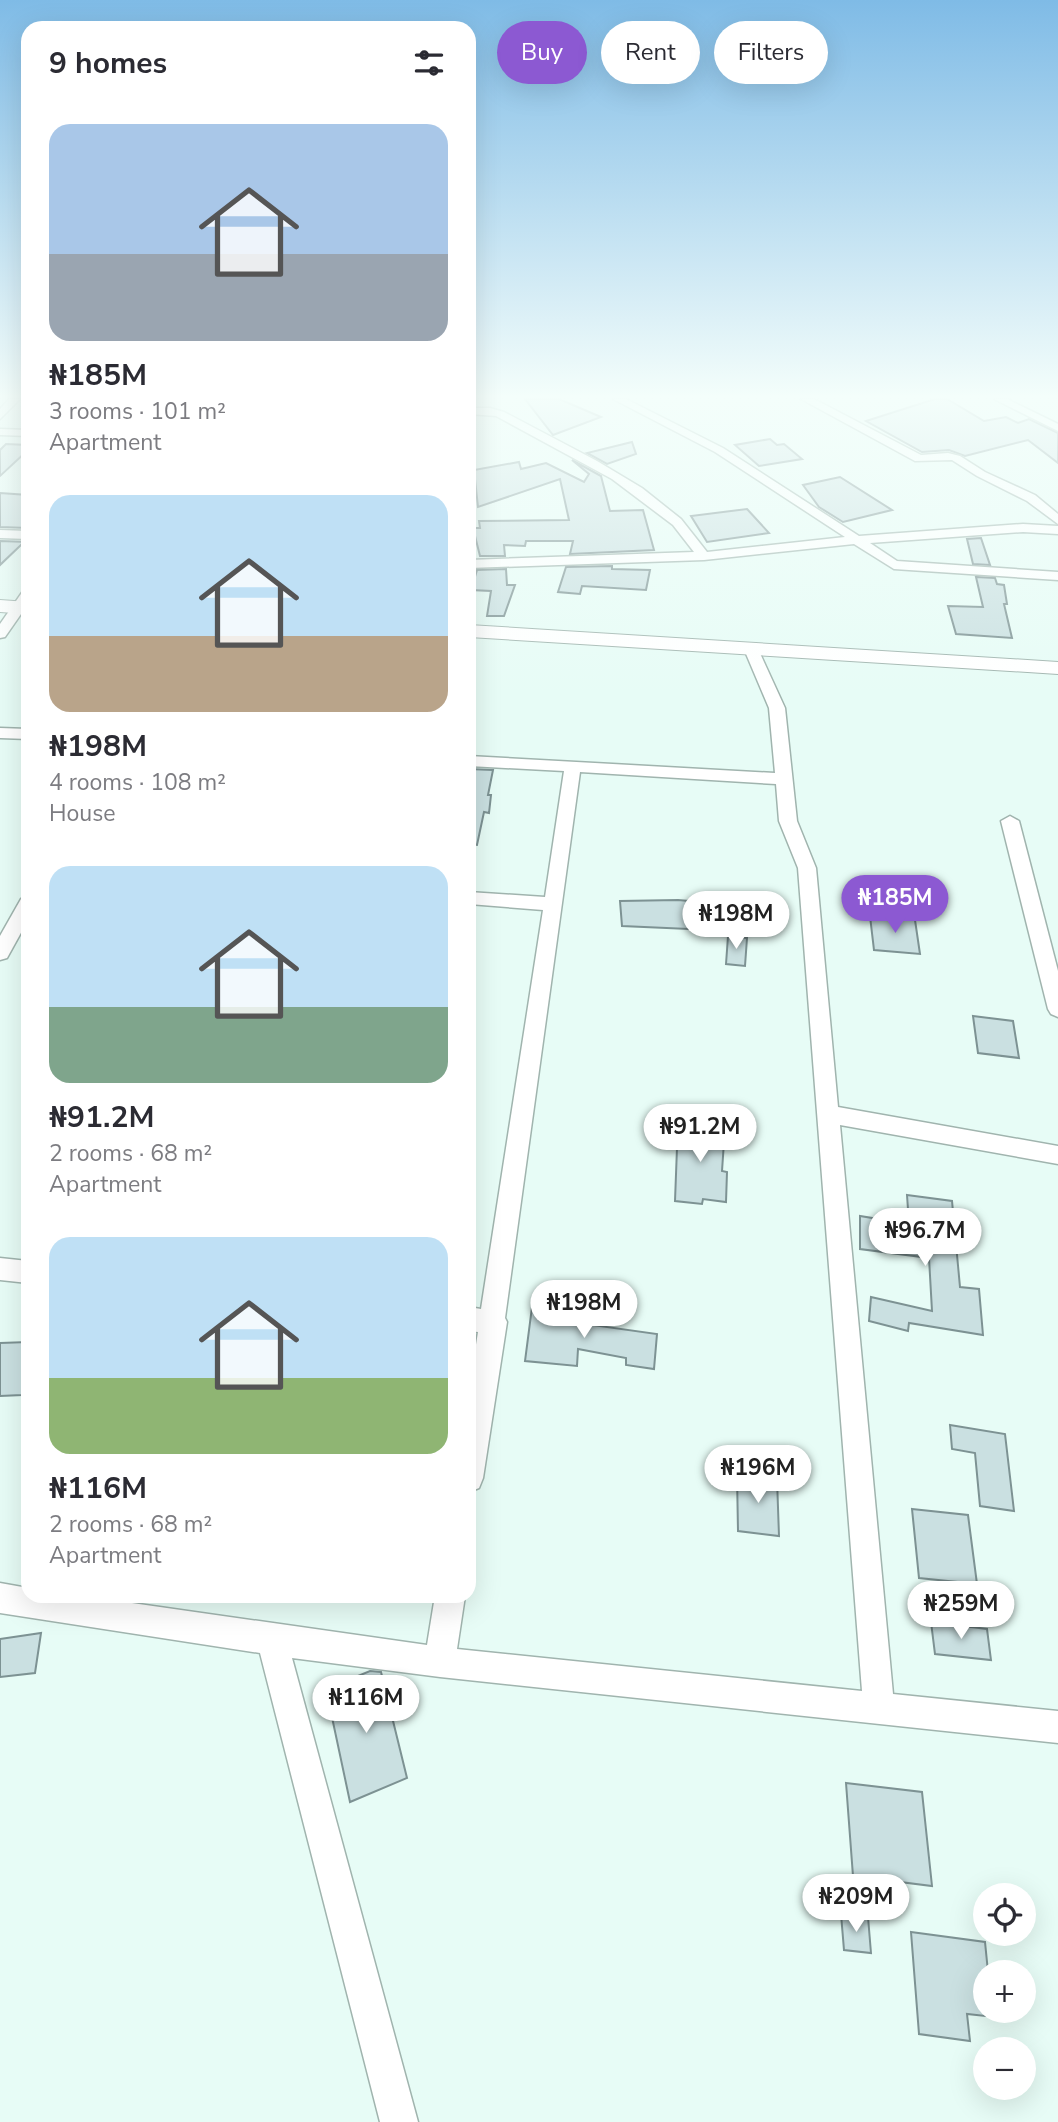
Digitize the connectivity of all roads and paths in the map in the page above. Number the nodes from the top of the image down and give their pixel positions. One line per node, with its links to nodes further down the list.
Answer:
1 (648, 498): 9 (street)
2 (794, 498): 8 (street)
3 (1031, 498): 4 (street)
4 (1058, 520)
5 (1058, 530): 8 (street)
6 (0, 534): 7 (street)
7 (21, 535)
8 (855, 540): 9 (street); 11 (street)
9 (704, 556): 10 (street)
10 (476, 564)
11 (1058, 576)
12 (19, 604): 14 (street)
13 (476, 631): 15 (street)
14 (0, 634)
15 (751, 649): 16 (street); 21 (street)
16 (1058, 668)
17 (0, 733): 18 (street)
18 (21, 734)
19 (476, 761): 20 (street)
20 (573, 767): 21 (street); 24 (street)
21 (784, 779): 28 (street)
22 (1010, 821): 27 (street)
23 (476, 898): 24 (street)
24 (554, 904): 32 (street)
25 (21, 916): 26 (street)
26 (0, 953)
27 (1058, 1009)
28 (827, 1114): 29 (street); 40 (street)
29 (1058, 1155)
30 (0, 1269): 31 (street)
31 (21, 1271)
32 (481, 1320): 33 (street)
33 (476, 1386)
34 (0, 1598): 35 (street)
35 (21, 1601)
36 (32, 1603): 38 (street)
37 (449, 1603): 39 (street)
38 (272, 1640): 39 (street); 42 (street)
39 (440, 1662): 40 (street)
40 (879, 1707): 41 (street)
41 (1058, 1727)
42 (400, 2122)

